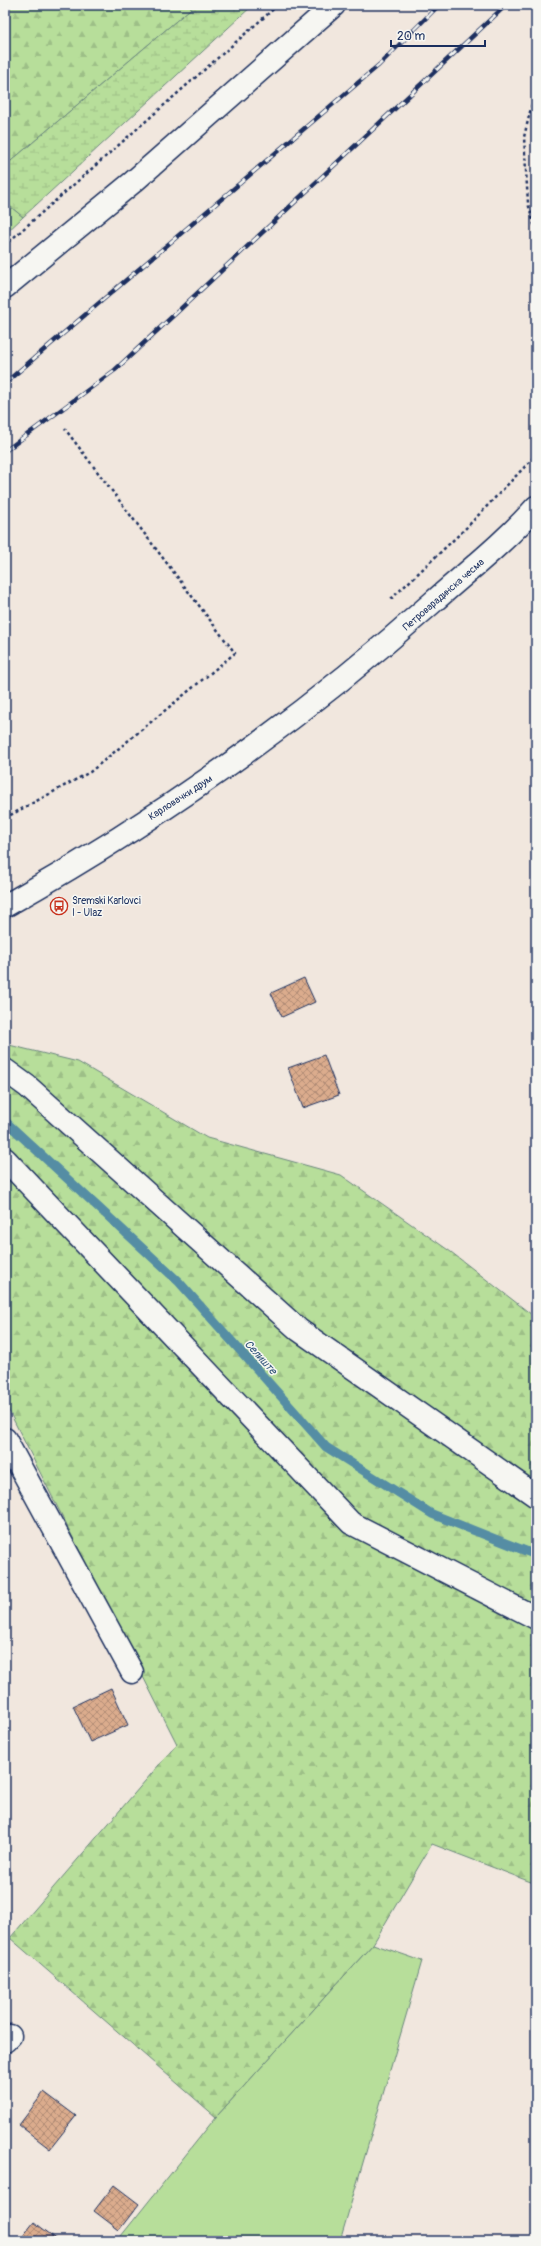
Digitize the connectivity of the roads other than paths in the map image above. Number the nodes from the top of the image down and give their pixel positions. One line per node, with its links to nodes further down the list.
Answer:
1 (334, 5): 2 (street)
2 (5, 287)
3 (536, 507): 4 (street, Петроварадинска чесма)
4 (347, 677): 5 (street, Карловачки друм)
5 (5, 906)
6 (5, 1070): 9 (street)
7 (5, 1159): 10 (street)
8 (5, 1439): 11 (street)
9 (536, 1496)
10 (536, 1618)
11 (132, 1672)

